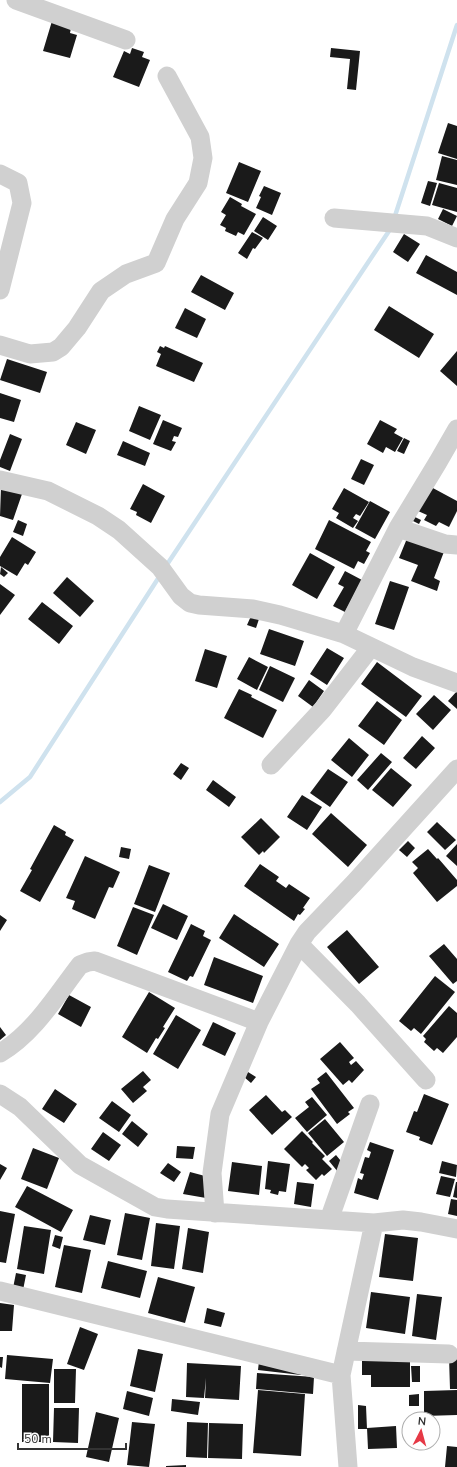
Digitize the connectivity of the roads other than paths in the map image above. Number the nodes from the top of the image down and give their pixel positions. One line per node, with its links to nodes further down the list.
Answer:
1 (16, 0): 2 (street)
2 (126, 40)
3 (167, 76): 8 (street)
4 (0, 174): 7 (street)
5 (334, 218): 6 (street)
6 (457, 238)
7 (0, 290)
8 (0, 345)
9 (457, 429): 11 (street)
10 (0, 480): 13 (street)
11 (398, 528): 12 (street); 13 (street)
12 (457, 546)
13 (344, 634): 14 (street)
14 (371, 647): 15 (street); 16 (street)
15 (457, 683)
16 (271, 765)
17 (457, 769): 18 (street)
18 (299, 944): 19 (street); 21 (street)
19 (259, 1022): 20 (street); 24 (street)
20 (0, 1053)
21 (426, 1080)
22 (0, 1094): 24 (street)
23 (370, 1104): 25 (street)
24 (215, 1213): 25 (street)
25 (329, 1220): 26 (street)
26 (374, 1223): 27 (street); 29 (street)
27 (457, 1229)
28 (0, 1291): 31 (street)
29 (346, 1351): 30 (street); 31 (street)
30 (449, 1354)
31 (341, 1375): 32 (street)
32 (348, 1467)

